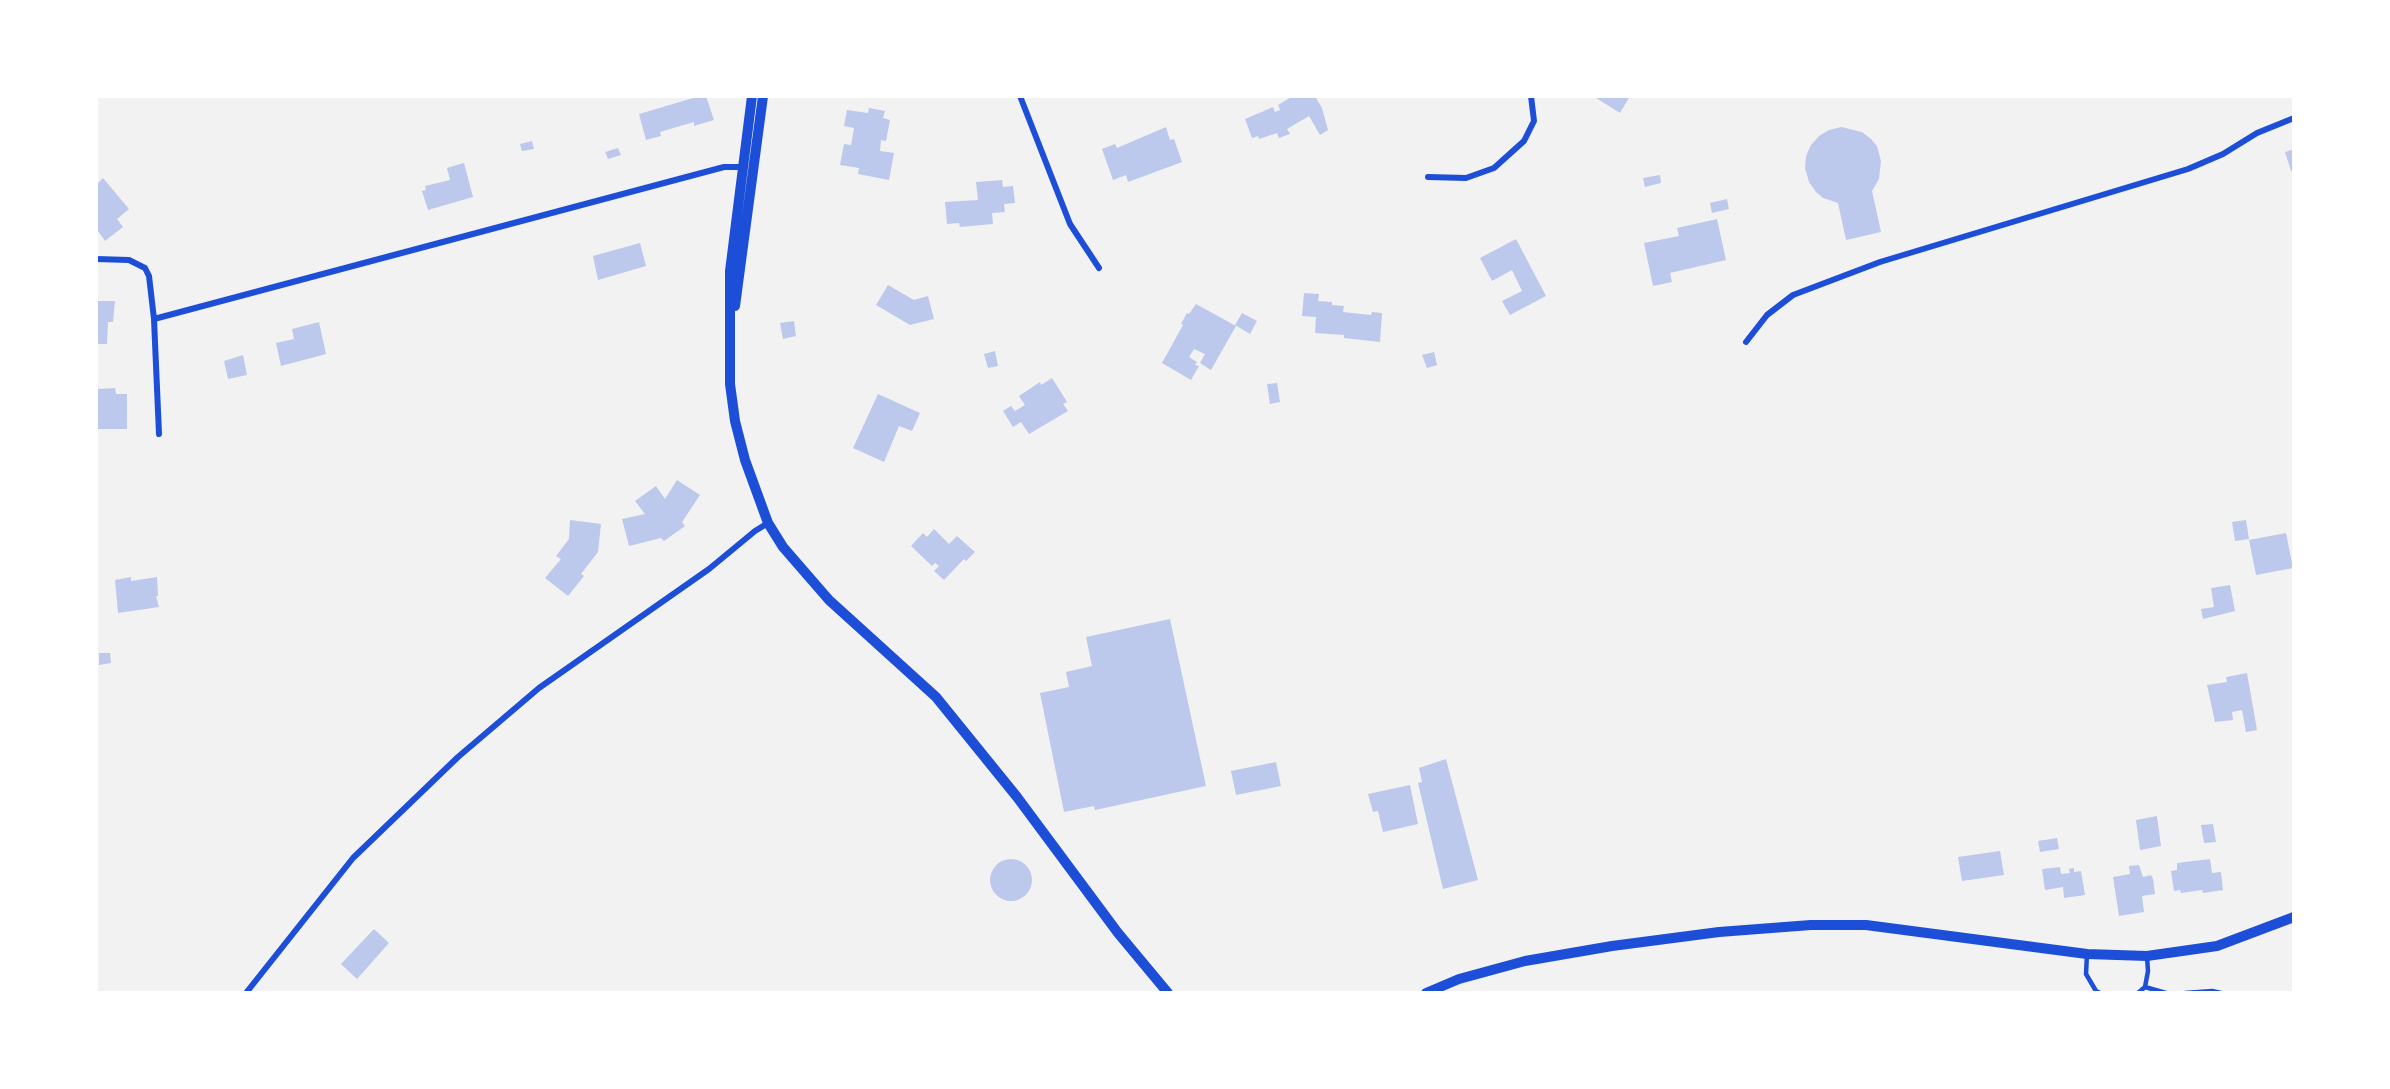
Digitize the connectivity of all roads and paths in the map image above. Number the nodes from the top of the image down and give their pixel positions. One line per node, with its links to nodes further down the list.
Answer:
1 (752, 96): 6 (street)
2 (763, 96): 6 (street)
3 (1020, 96): 9 (street)
4 (1532, 96): 7 (street)
5 (2294, 118): 11 (street)
6 (748, 167): 10 (street); 13 (street)
7 (1428, 177)
8 (96, 259): 10 (street)
9 (1099, 268)
10 (154, 319): 12 (street)
11 (1746, 342)
12 (159, 434)
13 (768, 523): 18 (street); 19 (street)
14 (2294, 917): 16 (street)
15 (2086, 954): 16 (street); 20 (street); 21 (lane)
16 (2147, 956): 17 (lane)
17 (2145, 987): 22 (lane); 23 (lane); 24 (lane)
18 (246, 993)
19 (1168, 993)
20 (1426, 993)
21 (2100, 993)
22 (2138, 993)
23 (2149, 993)
24 (2166, 993)
25 (2185, 993): 26 (lane)
26 (2221, 993)

